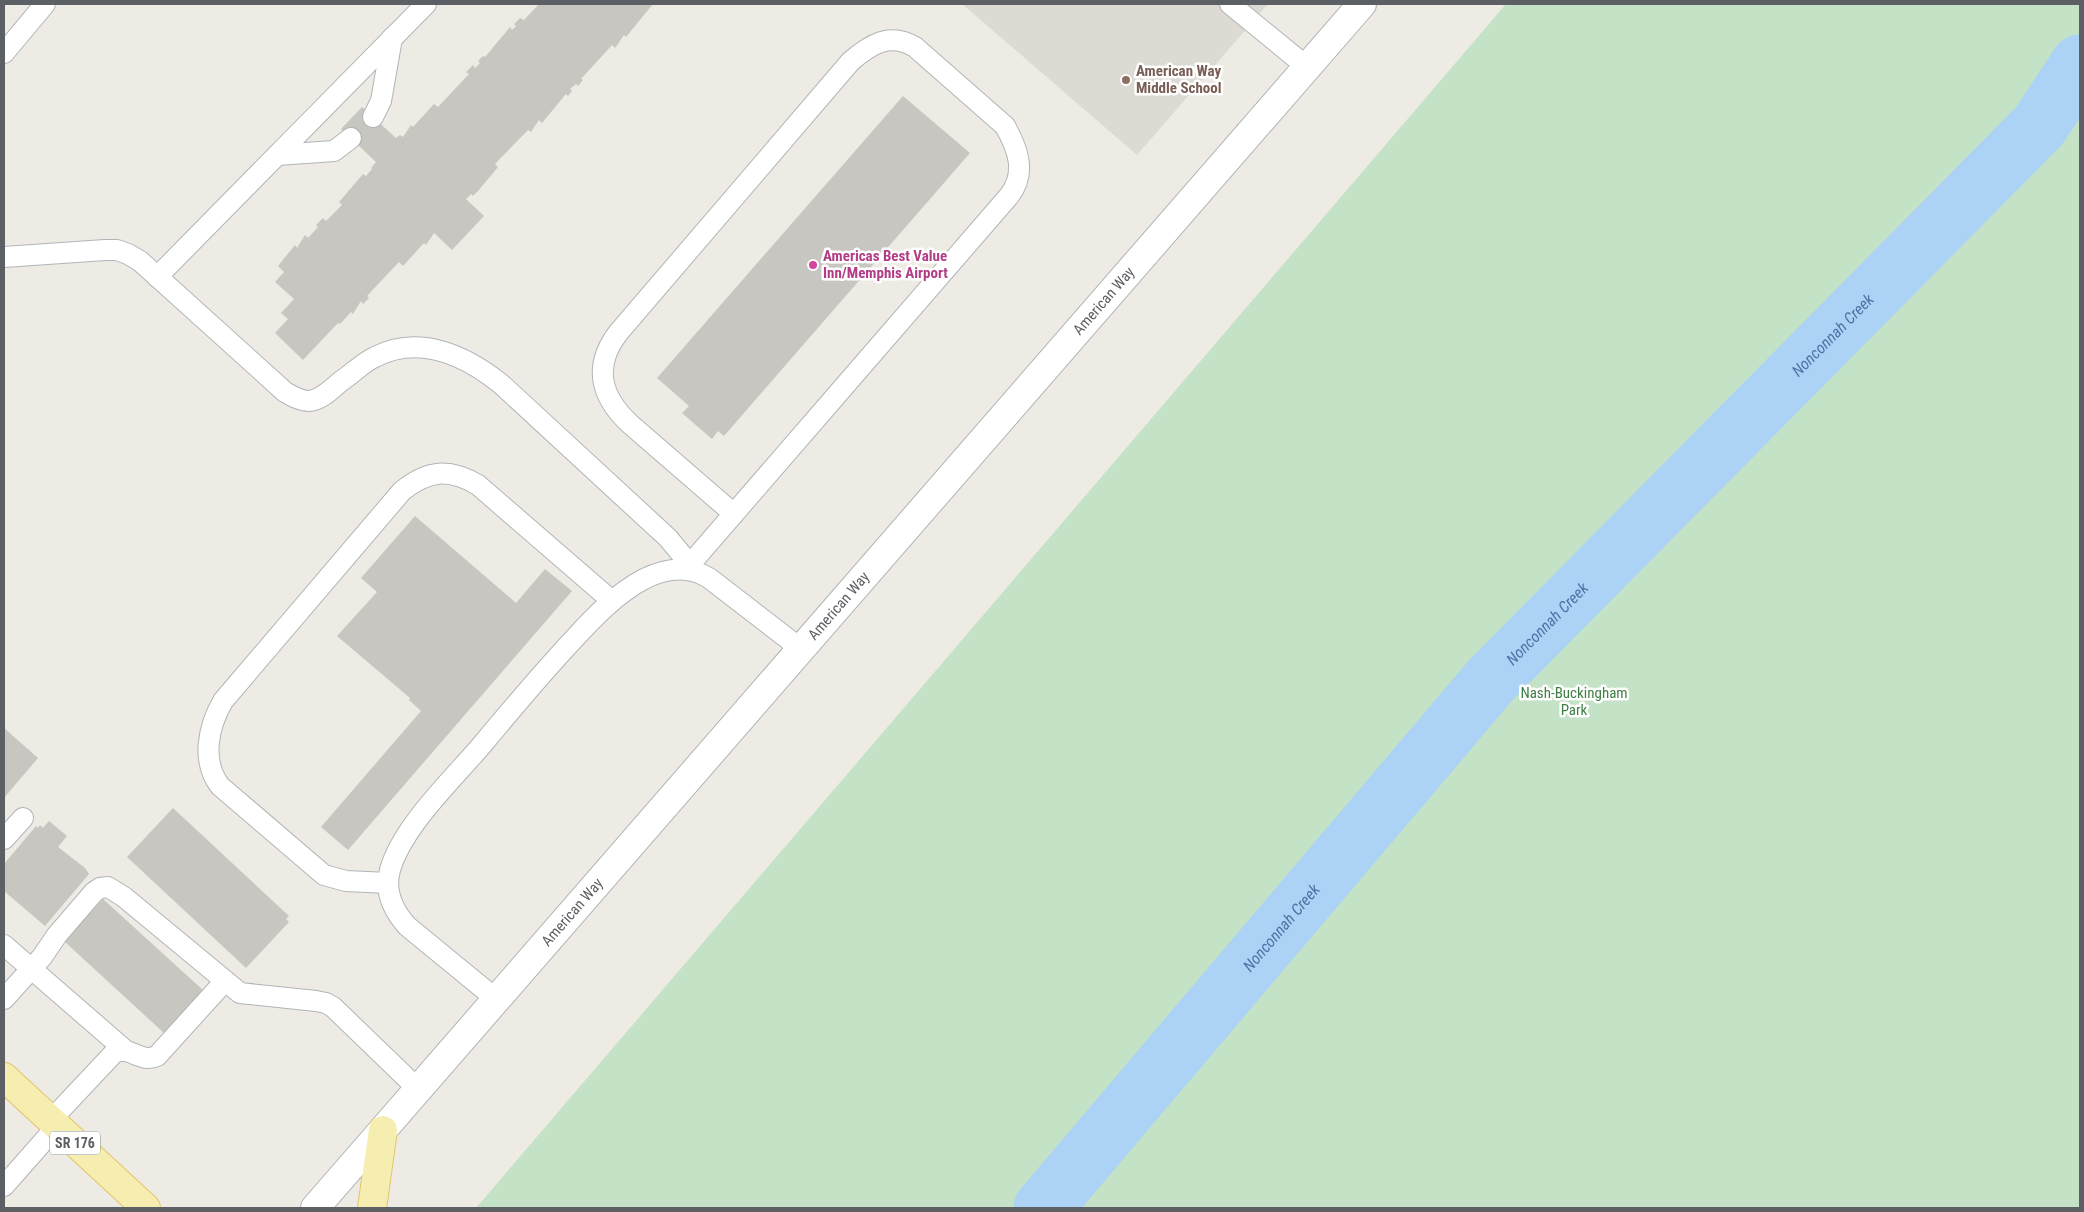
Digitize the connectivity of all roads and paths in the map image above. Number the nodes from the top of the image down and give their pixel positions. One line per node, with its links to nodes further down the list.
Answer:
1 (45, 4): 6 (lane)
2 (426, 4): 5 (lane)
3 (1230, 4): 7 (lane)
4 (1362, 4): 7 (main road, American Way)
5 (392, 38): 8 (lane); 10 (lane)
6 (4, 53)
7 (1307, 67): 16 (main road, American Way)
8 (372, 116)
9 (351, 138): 10 (lane)
10 (277, 155): 12 (lane)
11 (4, 257): 12 (lane)
12 (157, 276): 14 (lane)
13 (734, 514): 13 (lane); 14 (lane)
14 (686, 569): 15 (lane); 16 (lane)
15 (612, 601): 19 (lane); 19 (lane)
16 (801, 649): 23 (main road, American Way)
17 (23, 818): 18 (lane)
18 (4, 839)
19 (388, 883): 23 (lane)
20 (4, 945): 21 (lane)
21 (31, 969): 22 (lane); 24 (lane); 25 (lane)
22 (224, 982): 25 (lane); 27 (lane)
23 (496, 999): 27 (main road, American Way)
24 (4, 1000)
25 (125, 1050): 28 (lane)
26 (4, 1077): 28 (main road, SR 176)
27 (419, 1090): 29 (main road, American Way)
28 (54, 1123): 30 (lane); 31 (main road, SR 176)
29 (383, 1130): 32 (main road, American Way); 33 (main road)
30 (4, 1186)
31 (146, 1208)
32 (315, 1208)
33 (372, 1208)

